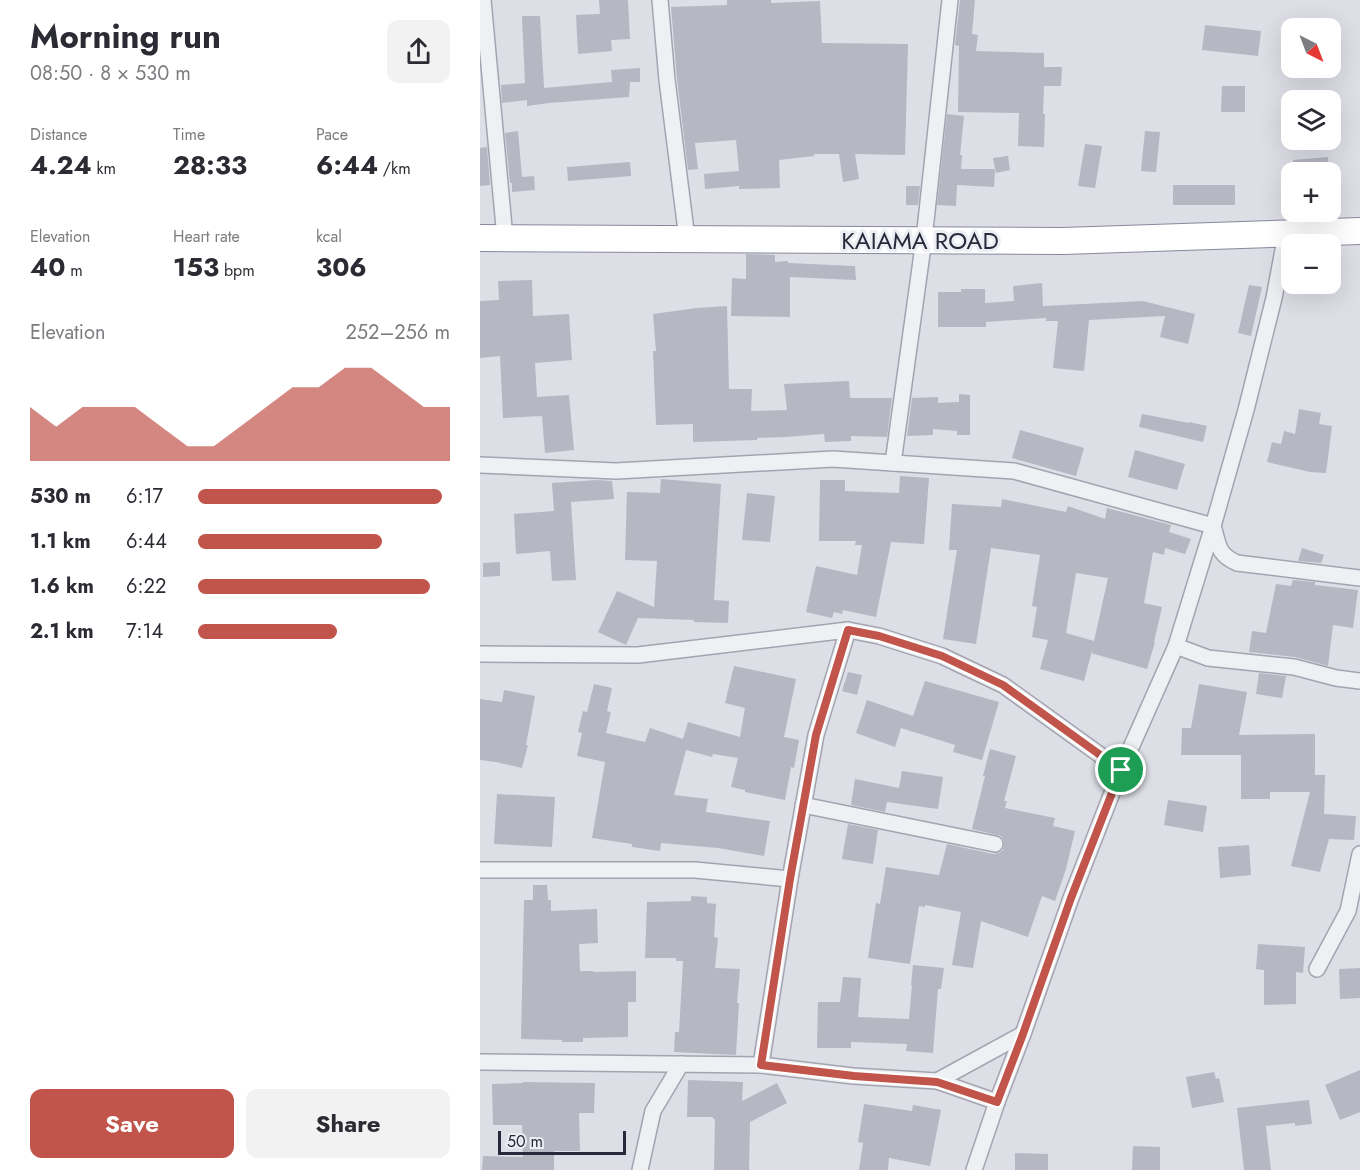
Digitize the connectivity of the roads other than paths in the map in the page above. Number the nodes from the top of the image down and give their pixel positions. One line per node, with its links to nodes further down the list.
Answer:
1 (483, 0): 8 (street)
2 (660, 0): 9 (street)
3 (950, 0): 10 (street)
4 (1360, 231): 6 (highway, KAIAMA ROAD)
5 (1281, 234): 10 (highway, KAIAMA ROAD)
6 (1287, 234)
7 (480, 238): 8 (highway, KAIAMA ROAD)
8 (505, 238): 9 (highway, KAIAMA ROAD)
9 (687, 239): 10 (highway, KAIAMA ROAD)
10 (924, 239): 12 (street)
11 (1281, 264): 14 (street)
12 (892, 463): 13 (street); 14 (street)
13 (480, 465)
14 (1213, 526): 15 (street); 17 (street)
15 (1360, 578)
16 (848, 630): 18 (street); 20 (street); 21 (street)
17 (1176, 646): 19 (street); 20 (street)
18 (480, 654)
19 (1360, 681)
20 (1121, 770): 27 (street)
21 (803, 805): 22 (street); 25 (street)
22 (995, 843)
23 (1360, 854): 26 (street)
24 (480, 870): 25 (street)
25 (790, 879): 30 (street)
26 (1317, 969)
27 (1023, 1034): 31 (street); 32 (street)
28 (480, 1062): 29 (street)
29 (681, 1064): 30 (street); 33 (street)
30 (761, 1065): 31 (street)
31 (937, 1082): 32 (street)
32 (997, 1102): 34 (street)
33 (640, 1170)
34 (974, 1170)

